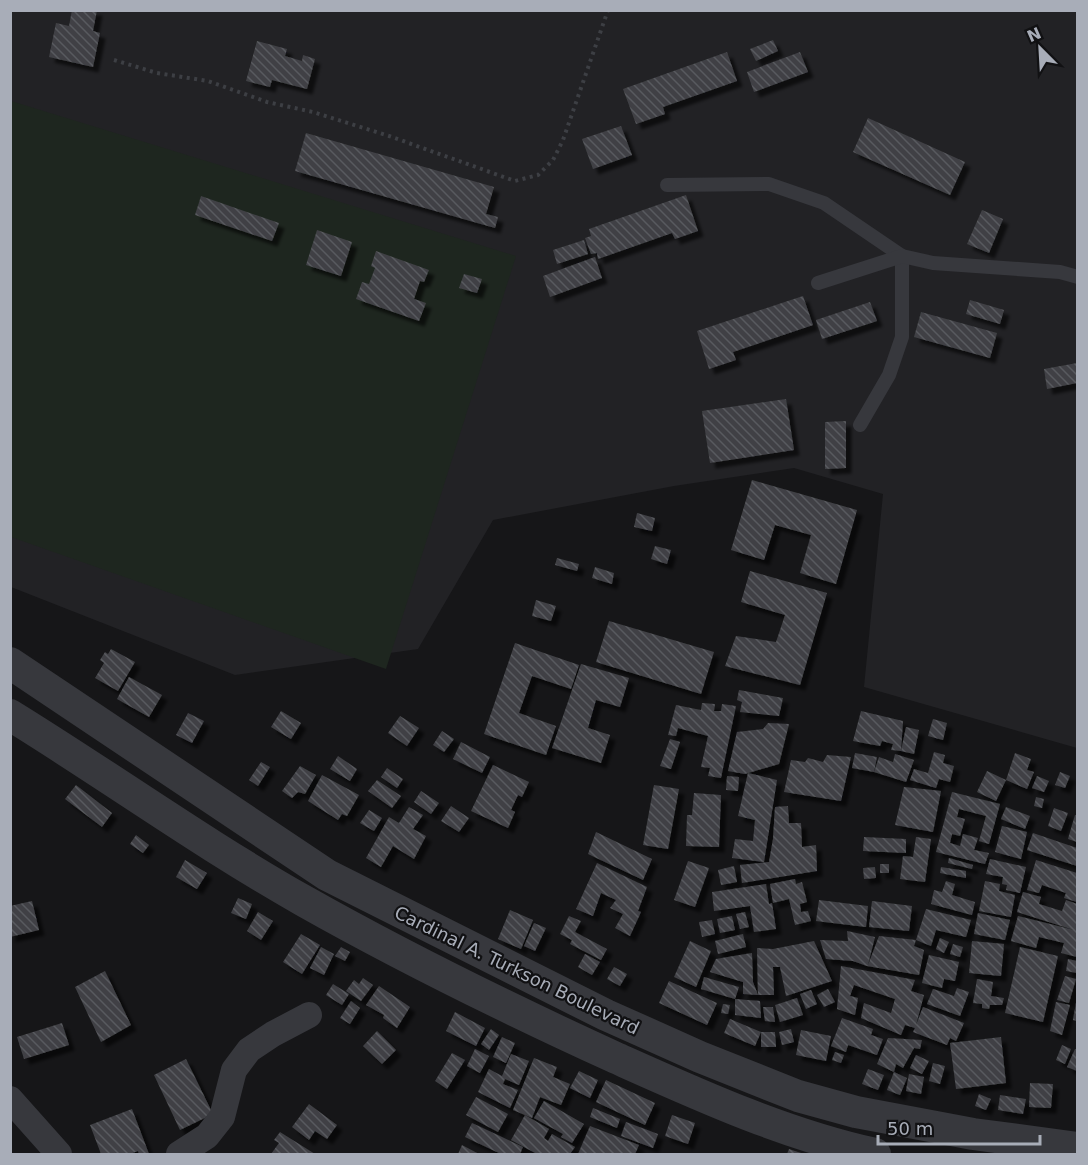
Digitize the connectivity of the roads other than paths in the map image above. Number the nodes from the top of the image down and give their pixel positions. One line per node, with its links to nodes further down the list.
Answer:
1 (667, 185): 2 (lane)
2 (902, 256): 3 (lane); 4 (lane); 5 (lane)
3 (1077, 277)
4 (818, 283)
5 (860, 425)
6 (10, 663): 10 (street, Cardinal A. Turkson Boulevard)
7 (10, 715): 13 (street, Cardinal A. Turkson Boulevard)
8 (309, 1015): 12 (street)
9 (10, 1099): 11 (street)
10 (1077, 1148)
11 (59, 1155)
12 (179, 1155)
13 (875, 1155)

